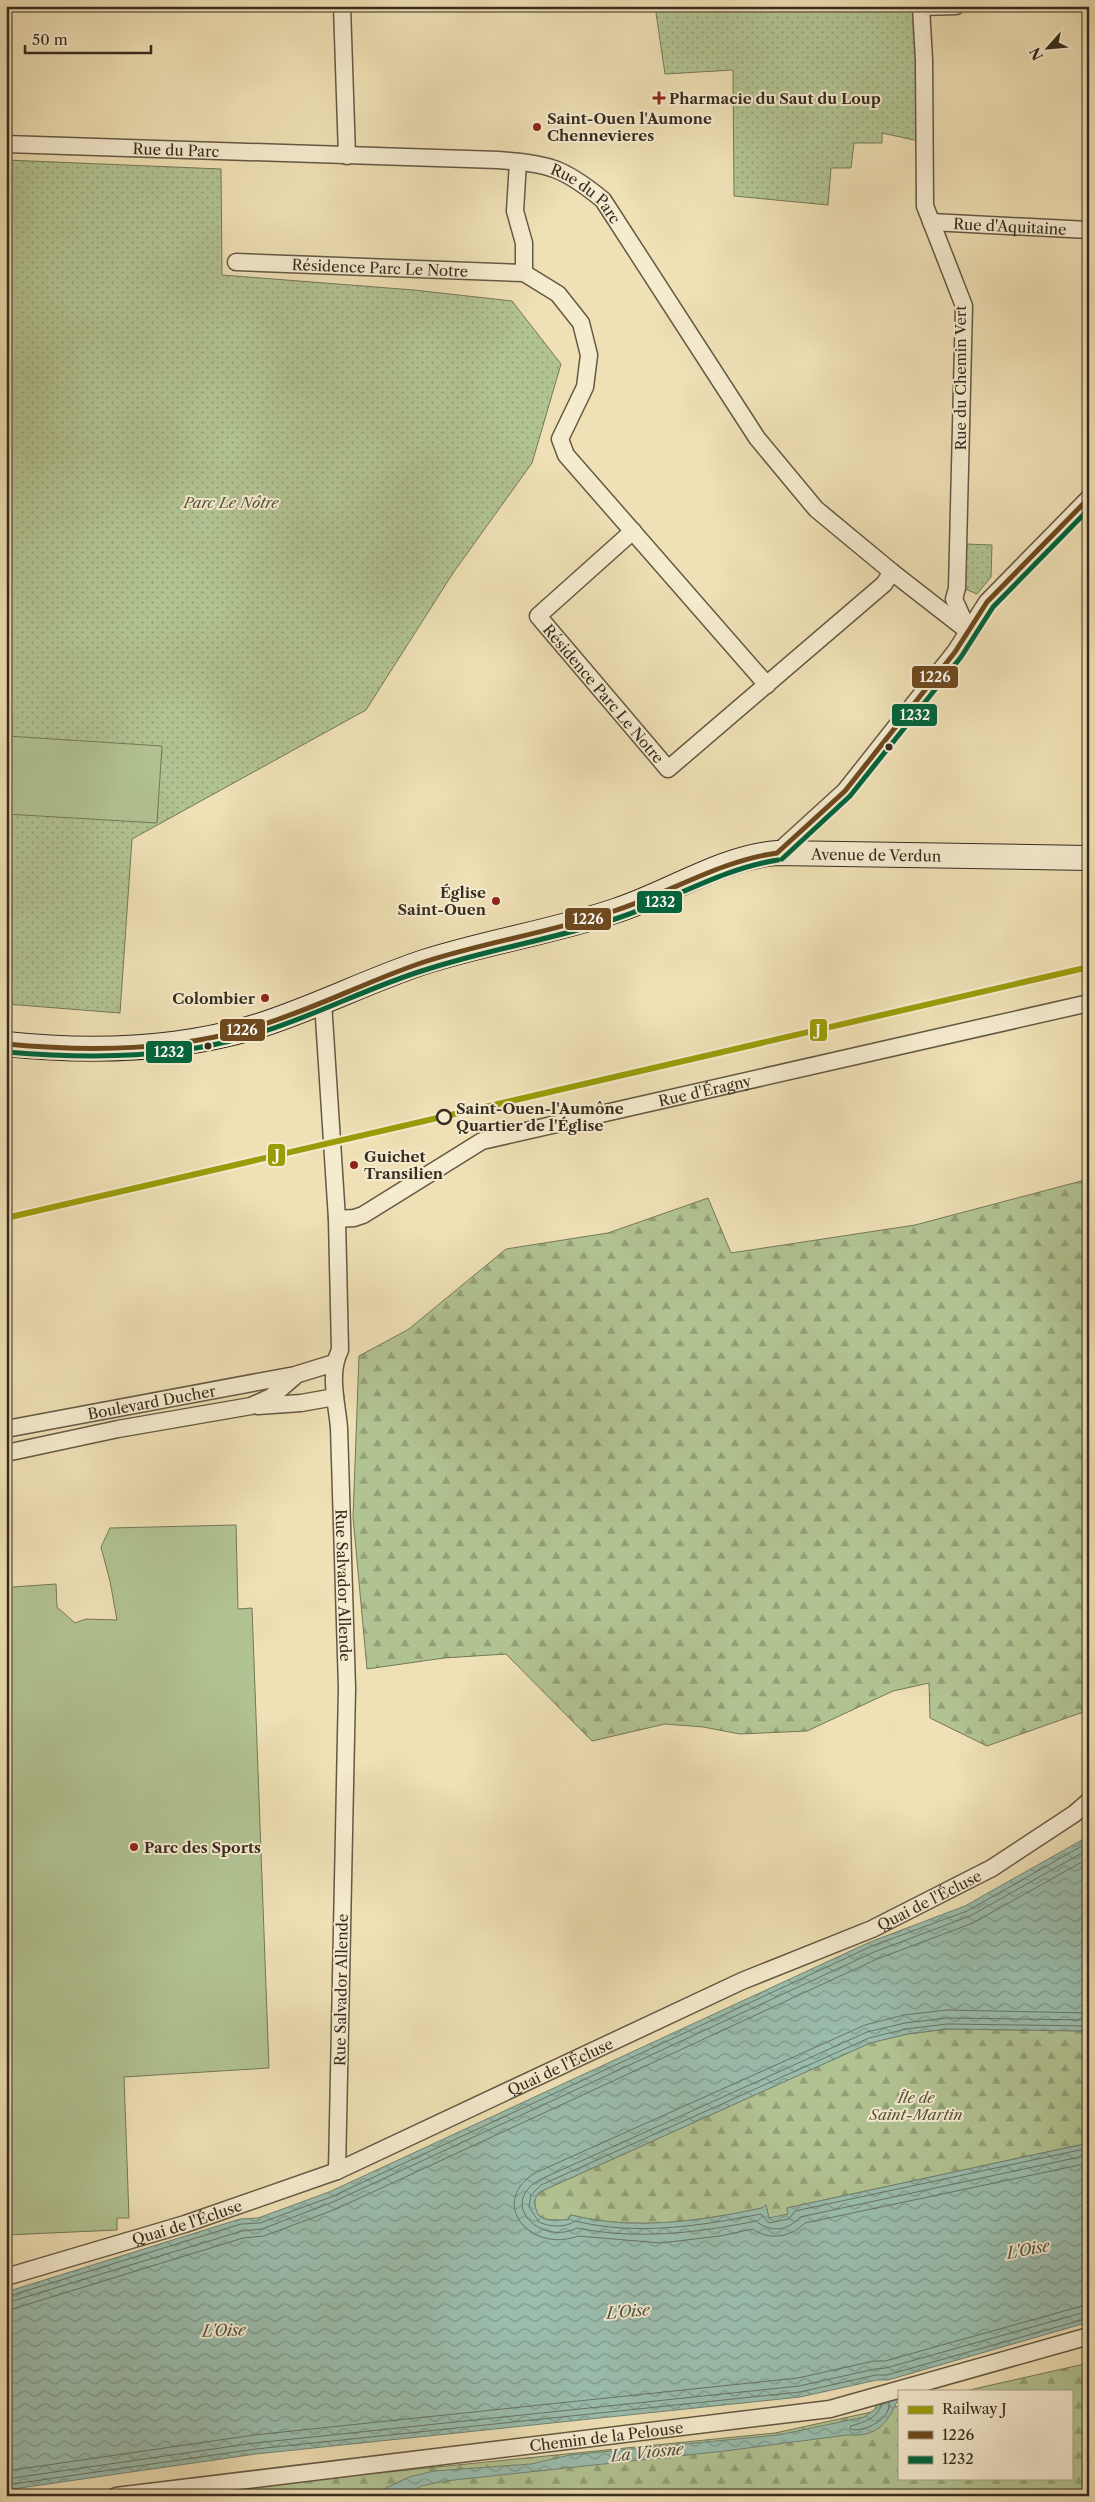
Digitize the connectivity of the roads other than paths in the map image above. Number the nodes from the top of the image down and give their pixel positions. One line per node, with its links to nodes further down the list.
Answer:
1 (342, 6): 5 (street)
2 (956, 6): 3 (street)
3 (921, 7): 7 (street, Rue du Chemin Vert)
4 (6, 144): 5 (street, Rue du Parc)
5 (347, 156): 6 (street, Rue du Parc)
6 (518, 162): 10 (street); 13 (street, Rue du Parc)
7 (931, 222): 8 (street, Rue d'Aquitaine); 14 (street, Rue du Chemin Vert)
8 (1089, 230)
9 (236, 262): 10 (street, Résidence Parc Le Notre)
10 (524, 273): 12 (street, Résidence Parc Le Notre)
11 (1089, 498): 14 (street)
12 (633, 531): 15 (street, Résidence Parc Le Notre); 15 (street, Résidence Parc Le Notre)
13 (892, 572): 14 (street, Rue du Parc); 15 (street, Résidence Parc Le Notre)
14 (969, 632): 16 (street)
15 (767, 685)
16 (777, 853): 17 (main road, Avenue de Verdun); 18 (main road, Avenue de Verdun)
17 (1089, 858)
18 (323, 1002): 20 (main road, Avenue de Verdun); 21 (street, Rue Salvador Allende)
19 (1089, 1003): 21 (street, Rue d'Éragny)
20 (6, 1044)
21 (338, 1219): 22 (street, Rue Salvador Allende)
22 (334, 1362): 23 (street, Boulevard Ducher); 24 (street, Rue Salvador Allende)
23 (295, 1376): 25 (street, Boulevard Ducher); 26 (street, Boulevard Ducher)
24 (335, 1396): 25 (street, Boulevard Ducher); 29 (street, Rue Salvador Allende)
25 (251, 1406): 27 (street, Boulevard Ducher)
26 (6, 1429)
27 (6, 1453)
28 (1089, 1800): 29 (street, Quai de l'Écluse)
29 (337, 2171): 30 (street, Quai de l'Écluse)
30 (6, 2277)
31 (1089, 2336): 32 (street, Chemin de la Pelouse)
32 (116, 2496)

